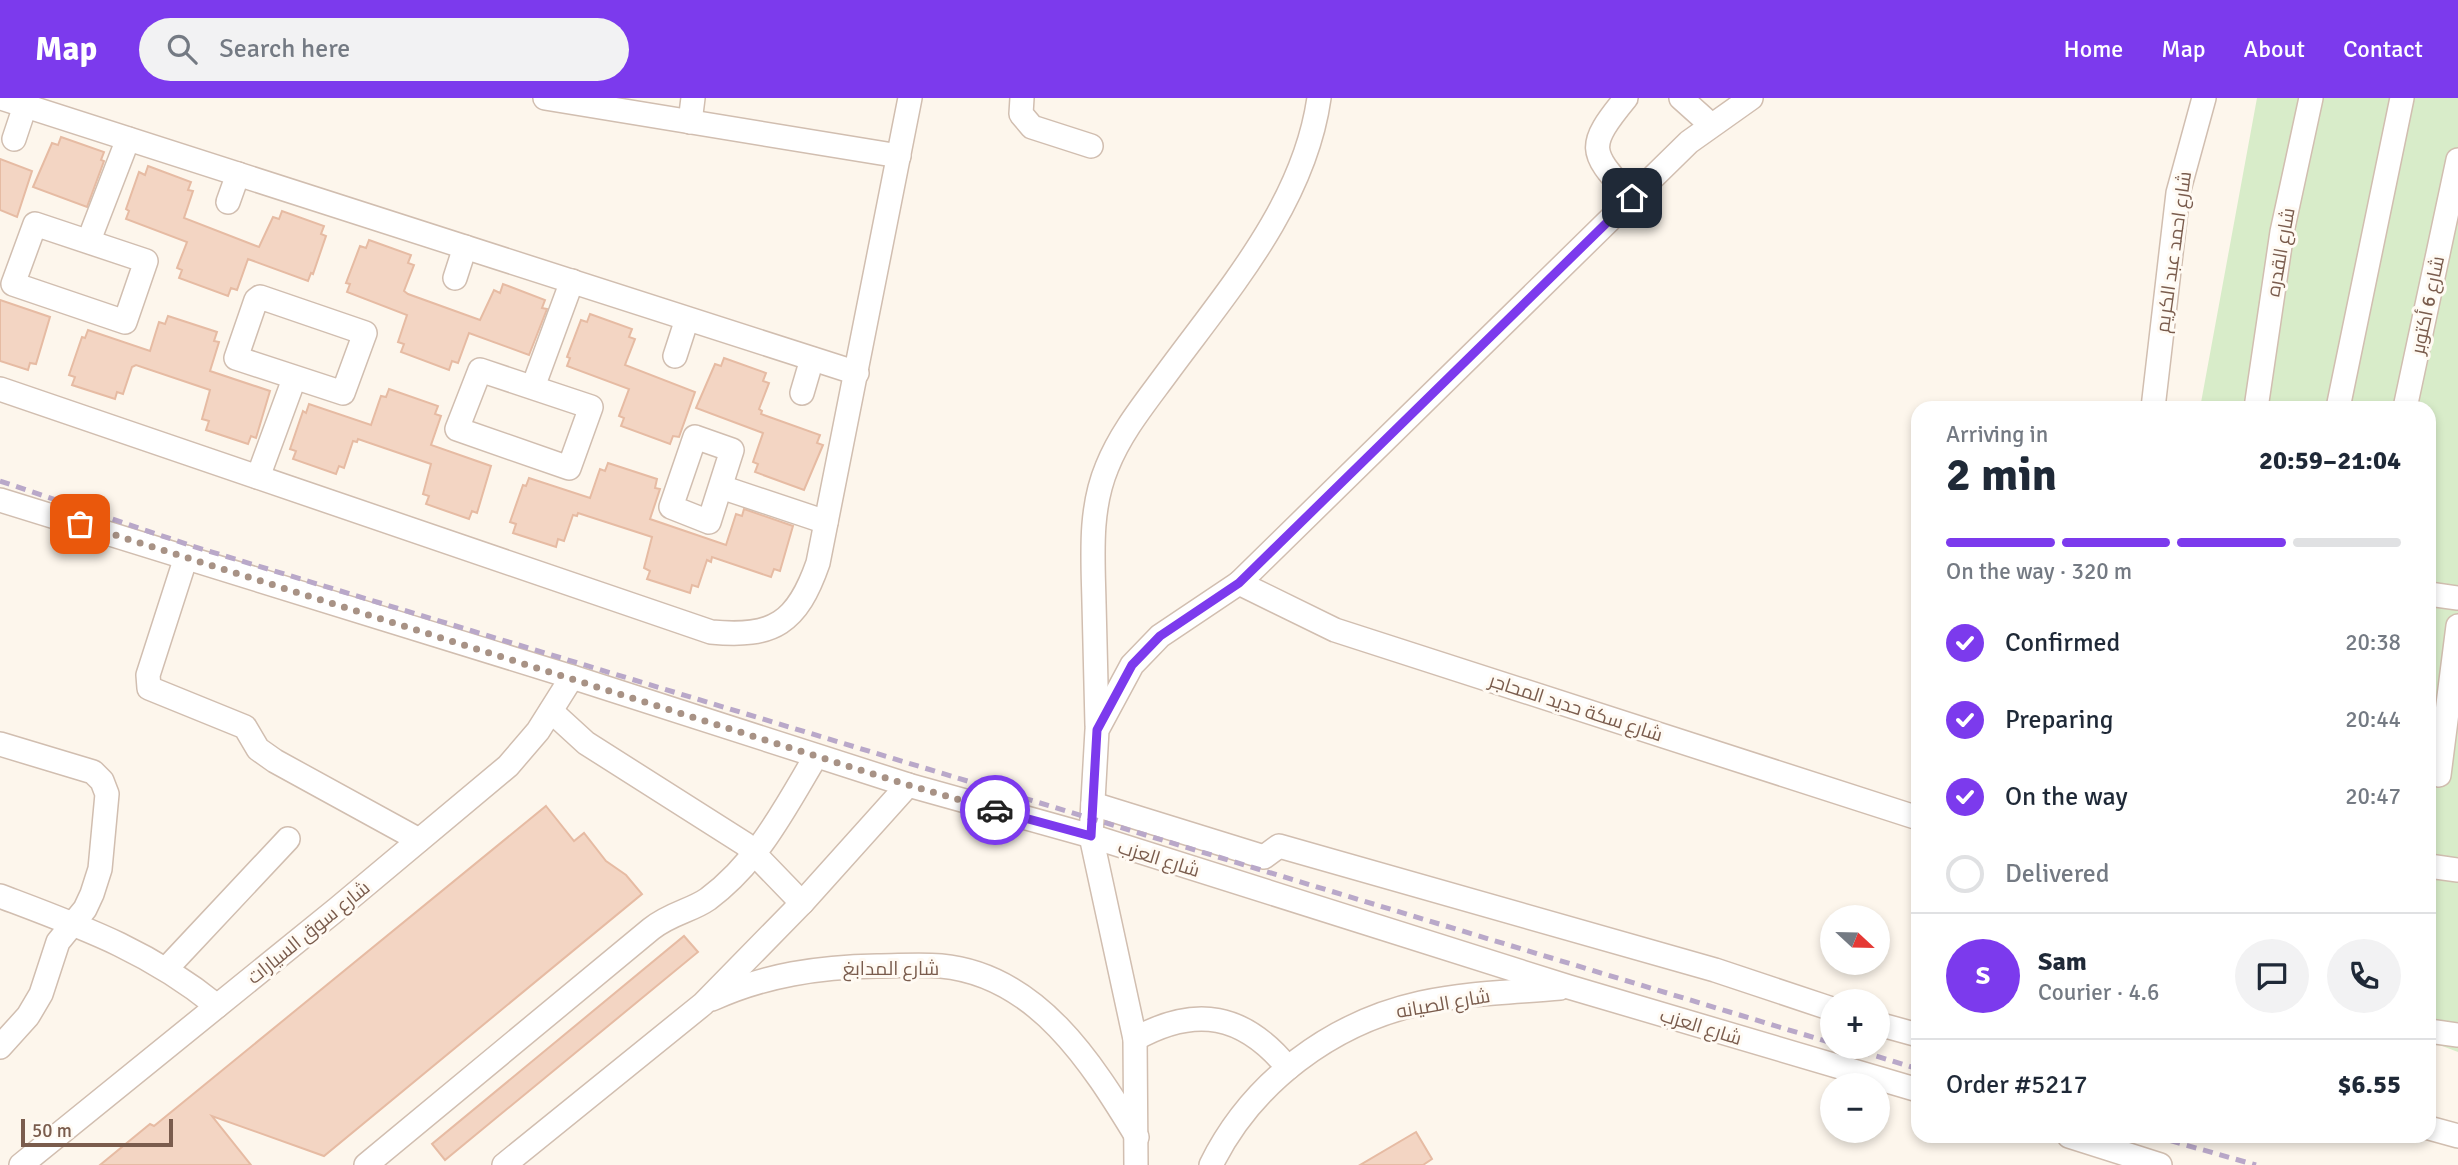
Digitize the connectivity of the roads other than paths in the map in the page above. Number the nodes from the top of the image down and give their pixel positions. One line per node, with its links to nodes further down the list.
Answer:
1 (1, 98): 14 (street)
2 (545, 98): 13 (street)
3 (693, 98): 15 (street)
4 (910, 98): 20 (street)
5 (1023, 98): 19 (street)
6 (1319, 98): 52 (street)
7 (1626, 98): 23 (street)
8 (1681, 98): 16 (street)
9 (1751, 98): 16 (street)
10 (2204, 98): 37 (street, شارع احمد عبد الكريم)
11 (2311, 98): 38 (street, شارع القدره)
12 (2402, 98): 39 (street)
13 (576, 100): 15 (street)
14 (32, 104): 17 (street); 18 (street)
15 (690, 122): 20 (street)
16 (1710, 124): 23 (street)
17 (14, 139)
18 (128, 139): 22 (street); 25 (street)
19 (1091, 146)
20 (900, 156): 32 (street)
21 (2458, 160): 40 (street, شارع 6 أكتوبر)
22 (238, 174): 24 (street); 26 (street)
23 (1632, 198): 46 (street)
24 (228, 202)
25 (89, 240): 25 (street)
26 (465, 247): 27 (street); 28 (street)
27 (455, 278)
28 (572, 282): 29 (street); 34 (street)
29 (687, 318): 30 (street); 31 (street)
30 (675, 356)
31 (812, 359): 32 (street); 36 (street)
32 (857, 373): 44 (street)
33 (294, 379): 33 (street); 41 (street)
34 (533, 387): 34 (street)
35 (0, 389): 41 (street)
36 (802, 393)
37 (2154, 401)
38 (2257, 401)
39 (2339, 401)
40 (2406, 401)
41 (258, 478): 44 (street)
42 (721, 487): 44 (street)
43 (0, 500): 45 (street, شارع العزب)
44 (826, 522)
45 (187, 557): 50 (street, شارع العزب); 61 (street)
46 (1239, 583): 52 (street); 58 (street, شارع سكة حديد المحاجر)
47 (2436, 595): 48 (street)
48 (2458, 598)
49 (2458, 626): 55 (street)
50 (572, 677): 51 (street, شارع سوق السيارات); 54 (street, شارع العزب)
51 (551, 710): 61 (street, شارع سوق السيارات); 62 (street)
52 (1097, 730): 57 (street)
53 (0, 744): 67 (street)
54 (816, 756): 56 (street, شارع العزب); 62 (street)
55 (2442, 775)
56 (908, 785): 59 (street, شارع العزب); 66 (street, شارع المدابغ)
57 (1093, 804): 59 (street); 71 (street)
58 (1911, 816)
59 (1091, 836): 69 (street, شارع العزب); 77 (street)
60 (288, 839): 68 (street)
61 (419, 840): 72 (street, شارع سوق السيارات)
62 (756, 854): 66 (street); 86 (street)
63 (2436, 867): 64 (street)
64 (2458, 870)
65 (0, 896): 67 (street)
66 (802, 903): 70 (street, شارع المدابغ)
67 (72, 923): 68 (street); 78 (street)
68 (167, 968): 72 (street)
69 (1569, 987): 79 (street, شارع الصيانه); 80 (street, شارع العزب)
70 (703, 1004): 83 (street, شارع المدابغ); 87 (street, شارع المدابغ)
71 (1820, 1005)
72 (217, 1006): 85 (street, شارع سوق السيارات)
73 (1890, 1027): 75 (street)
74 (2436, 1032): 76 (street)
75 (1911, 1033)
76 (2458, 1035)
77 (1135, 1039): 79 (street); 83 (street)
78 (0, 1047)
79 (1288, 1068): 89 (street, شارع الصيانه)
80 (1911, 1088)
81 (2436, 1130): 82 (street)
82 (2458, 1136)
83 (1137, 1138): 88 (street)
84 (2091, 1143): 90 (street)
85 (22, 1165)
86 (366, 1165)
87 (504, 1165)
88 (1136, 1165)
89 (1211, 1165)
90 (2160, 1165)

